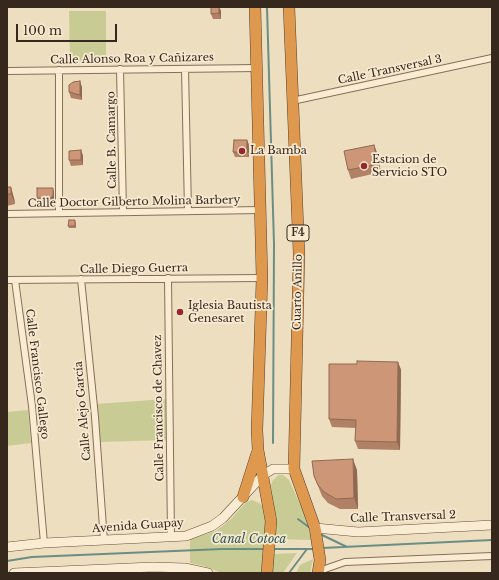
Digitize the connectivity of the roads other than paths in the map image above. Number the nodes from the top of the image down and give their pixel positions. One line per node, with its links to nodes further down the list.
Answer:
1 (255, 7): 4 (highway)
2 (290, 7): 9 (highway, Cuarto Anillo / F4)
3 (492, 58): 9 (street, Calle Transversal 3)
4 (257, 68): 6 (street, Calle Alonso Roa y Cañizares); 10 (highway)
5 (120, 69): 6 (street, Calle Alonso Roa y Cañizares); 8 (street, Calle Alonso Roa y Cañizares); 11 (street, Calle B. Camargo)
6 (185, 69): 12 (street)
7 (7, 70): 8 (street, Calle Alonso Roa y Cañizares)
8 (60, 70): 13 (street)
9 (292, 101): 21 (highway, Cuarto Anillo / F4)
10 (261, 210): 12 (street, Calle Doctor Gilberto Molina Barbery); 16 (highway)
11 (123, 211): 12 (street, Calle Doctor Gilberto Molina Barbery); 13 (street, Calle Doctor Gilberto Molina Barbery)
12 (188, 211)
13 (59, 212): 14 (street, Calle Doctor Gilberto Molina Barbery)
14 (7, 214)
15 (168, 278): 16 (street, Calle Diego Guerra); 17 (street, Calle Diego Guerra); 26 (street, Calle Francisco de Chavez)
16 (262, 278): 20 (highway)
17 (80, 279): 19 (street, Calle Diego Guerra); 27 (street, Calle Alejo García)
18 (7, 280): 19 (street, Calle Diego Guerra)
19 (15, 280): 28 (street, Calle Francisco Gallego)
20 (258, 450): 22 (highway); 23 (highway)
21 (294, 469): 22 (main road, Avenida Guapay); 25 (highway, Cuarto Anillo / F4)
22 (264, 475): 23 (main road, Avenida Guapay); 34 (highway)
23 (242, 497): 26 (main road, Avenida Guapay)
24 (492, 525): 25 (main road, Calle Transversal 2)
25 (315, 528): 35 (highway, Cuarto Anillo / F4)
26 (171, 537): 27 (main road, Avenida Guapay)
27 (104, 541): 28 (main road, Avenida Guapay)
28 (44, 543): 29 (main road, Avenida Guapay)
29 (7, 547)
30 (492, 556): 35 (street)
31 (38, 572): 32 (main road); 33 (main road)
32 (14, 573)
33 (208, 573)
34 (267, 573)
35 (318, 573)

